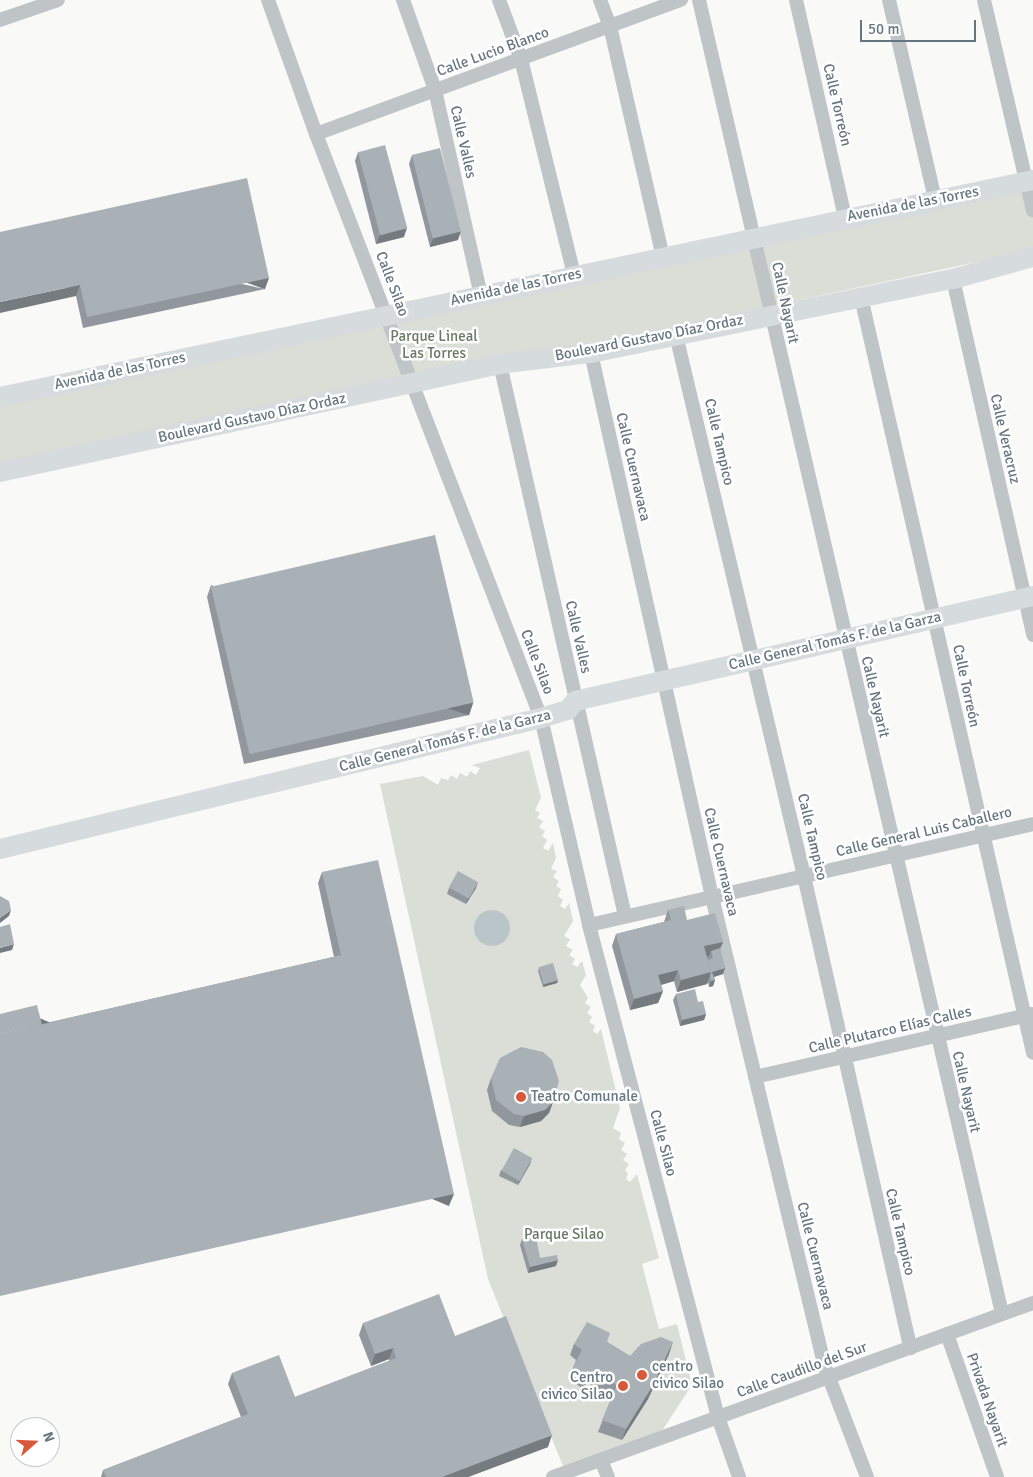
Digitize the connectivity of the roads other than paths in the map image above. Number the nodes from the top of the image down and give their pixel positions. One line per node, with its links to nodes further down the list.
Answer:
1 (58, 0): 11 (street)
2 (268, 0): 15 (street, Calle Silao)
3 (403, 0): 14 (street, Calle Valles)
4 (499, 0): 13 (street)
5 (600, 0): 12 (street)
6 (681, 0): 12 (street, Calle Lucio Blanco)
7 (699, 0): 20 (street, Calle Nayarit)
8 (796, 0): 19 (street, Calle Torreón)
9 (889, 0): 17 (street)
10 (984, 0): 16 (street)
11 (0, 20)
12 (610, 26): 13 (street, Calle Lucio Blanco); 22 (street)
13 (521, 59): 14 (street, Calle Lucio Blanco); 23 (street)
14 (435, 90): 15 (street, Calle Lucio Blanco); 25 (street, Calle Valles)
15 (316, 134): 27 (street, Calle Silao)
16 (1030, 180): 17 (street, Avenida de las Torres); 18 (street)
17 (935, 200): 19 (street, Avenida de las Torres)
18 (1033, 210)
19 (845, 218): 20 (street, Avenida de las Torres)
20 (754, 239): 22 (street, Avenida de las Torres); 28 (street, Calle Nayarit)
21 (1033, 257): 24 (street, Boulevard Gustavo Díaz Ordaz)
22 (664, 258): 23 (street, Avenida de las Torres)
23 (574, 275): 25 (street, Avenida de las Torres)
24 (952, 279): 26 (street, Boulevard Gustavo Díaz Ordaz); 35 (street, Calle Veracruz)
25 (481, 295): 27 (street, Avenida de las Torres)
26 (861, 297): 28 (street, Boulevard Gustavo Díaz Ordaz); 36 (street, Calle Torreón)
27 (386, 314): 32 (street, Calle Silao); 33 (street, Avenida de las Torres)
28 (770, 314): 29 (street, Boulevard Gustavo Díaz Ordaz); 38 (street, Calle Nayarit)
29 (676, 335): 30 (street, Boulevard Gustavo Díaz Ordaz); 39 (street, Calle Tampico)
30 (591, 353): 31 (street, Boulevard Gustavo Díaz Ordaz); 40 (street, Calle Cuernavaca)
31 (500, 364): 32 (street, Boulevard Gustavo Díaz Ordaz); 41 (street, Calle Valles)
32 (413, 383): 34 (street, Boulevard Gustavo Díaz Ordaz); 42 (street, Calle Silao)
33 (0, 397)
34 (0, 472)
35 (1029, 596): 36 (street, Calle General Tomás F. de la Garza); 37 (street, Calle Veracruz)
36 (934, 618): 38 (street, Calle General Tomás F. de la Garza); 44 (street, Calle Torreón)
37 (1033, 635)
38 (844, 639): 39 (street, Calle General Tomás F. de la Garza); 46 (street, Calle Nayarit)
39 (754, 660): 40 (street, Calle General Tomás F. de la Garza); 47 (street, Calle Tampico)
40 (664, 681): 41 (street, Calle General Tomás F. de la Garza); 48 (street, Calle Cuernavaca)
41 (575, 701): 42 (street, Calle General Tomás F. de la Garza); 49 (street, Calle Valles)
42 (541, 718): 45 (street, Calle General Tomás F. de la Garza); 50 (street, Calle Silao)
43 (1033, 824): 44 (street, Calle General Luis Caballero)
44 (982, 836): 46 (street, Calle General Luis Caballero); 51 (street, Calle Torreón)
45 (0, 849)
46 (896, 856): 47 (street, Calle General Luis Caballero); 52 (street, Calle Nayarit)
47 (804, 876): 48 (street, Calle General Luis Caballero); 54 (street, Calle Tampico)
48 (712, 897): 49 (street, Calle General Luis Caballero); 55 (street, Calle Cuernavaca)
49 (625, 916): 50 (street, Calle General Luis Caballero)
50 (588, 925): 61 (street, Calle Silao)
51 (1028, 1015): 52 (street, Calle Plutarco Elías Calles); 53 (street, Calle Torreón)
52 (936, 1036): 54 (street, Calle Plutarco Elías Calles); 57 (street, Calle Nayarit)
53 (1033, 1053)
54 (844, 1057): 55 (street, Calle Plutarco Elías Calles); 59 (street, Calle Tampico)
55 (755, 1077): 60 (street, Calle Cuernavaca)
56 (1033, 1303): 57 (street, Calle Caudillo del Sur)
57 (1002, 1314): 58 (street, Calle Caudillo del Sur)
58 (947, 1334): 59 (street, Calle Caudillo del Sur); 67 (street, Privada Nayarit)
59 (910, 1348): 60 (street, Calle Caudillo del Sur)
60 (830, 1377): 61 (street, Calle Caudillo del Sur); 66 (street)
61 (718, 1417): 62 (street, Calle Caudillo del Sur); 65 (street, Calle Silao)
62 (601, 1460): 63 (street, Calle Caudillo del Sur); 64 (street)
63 (553, 1477)
64 (608, 1477)
65 (739, 1477)
66 (868, 1477)
67 (997, 1477)

